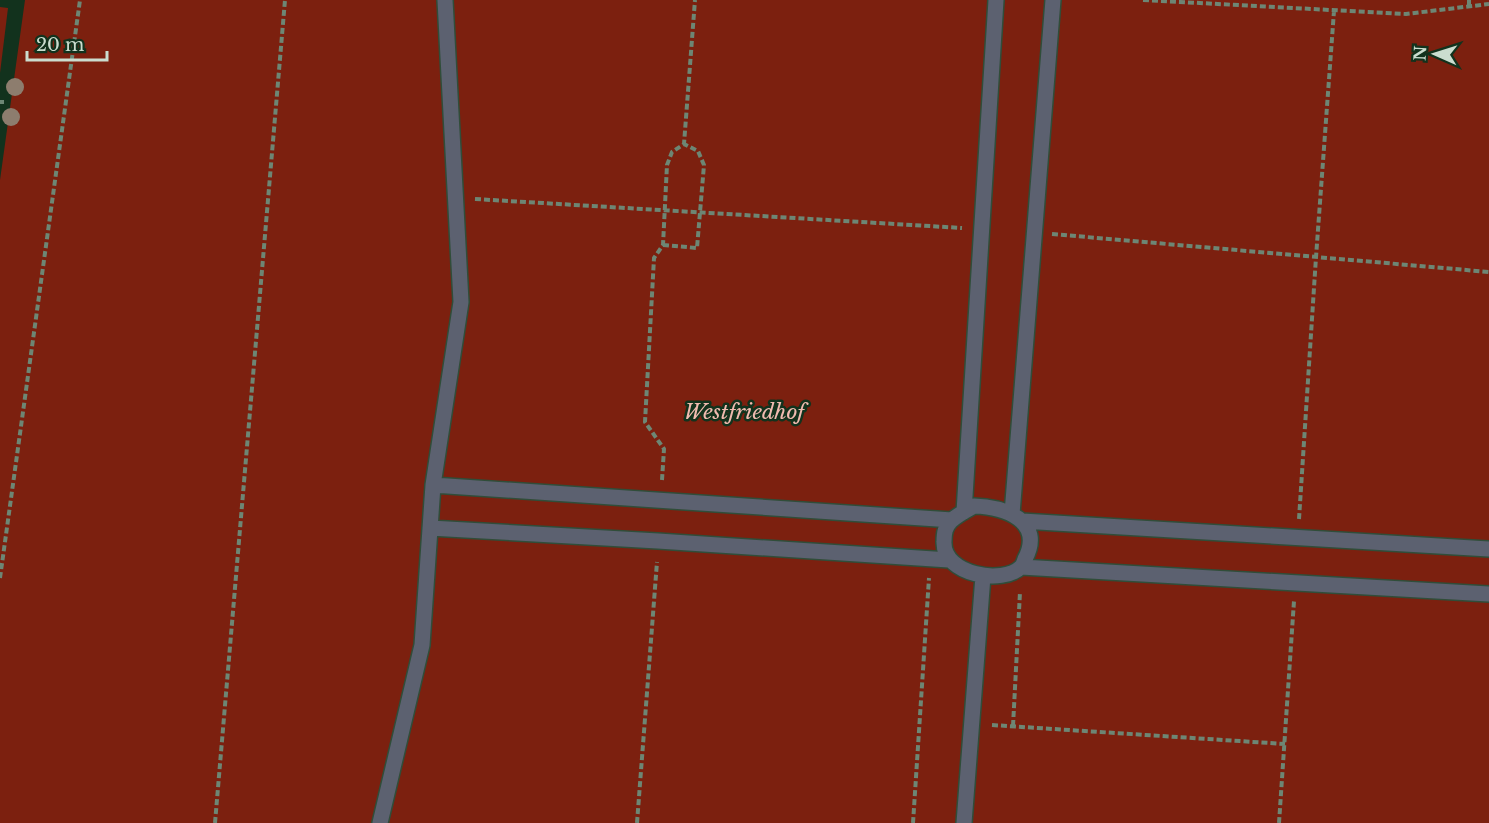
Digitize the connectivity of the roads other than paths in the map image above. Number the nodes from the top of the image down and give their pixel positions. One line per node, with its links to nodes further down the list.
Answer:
1 (445, 0): 4 (street)
2 (996, 0): 5 (street)
3 (1053, 0): 6 (street)
4 (433, 485): 5 (street); 7 (street)
5 (958, 516): 6 (street); 9 (street)
6 (1017, 517): 8 (street); 10 (street)
7 (430, 528): 9 (street); 13 (street)
8 (1489, 549)
9 (949, 560): 11 (street)
10 (1021, 567): 11 (street); 12 (street)
11 (983, 576): 14 (street)
12 (1489, 594)
13 (380, 823)
14 (964, 823)

